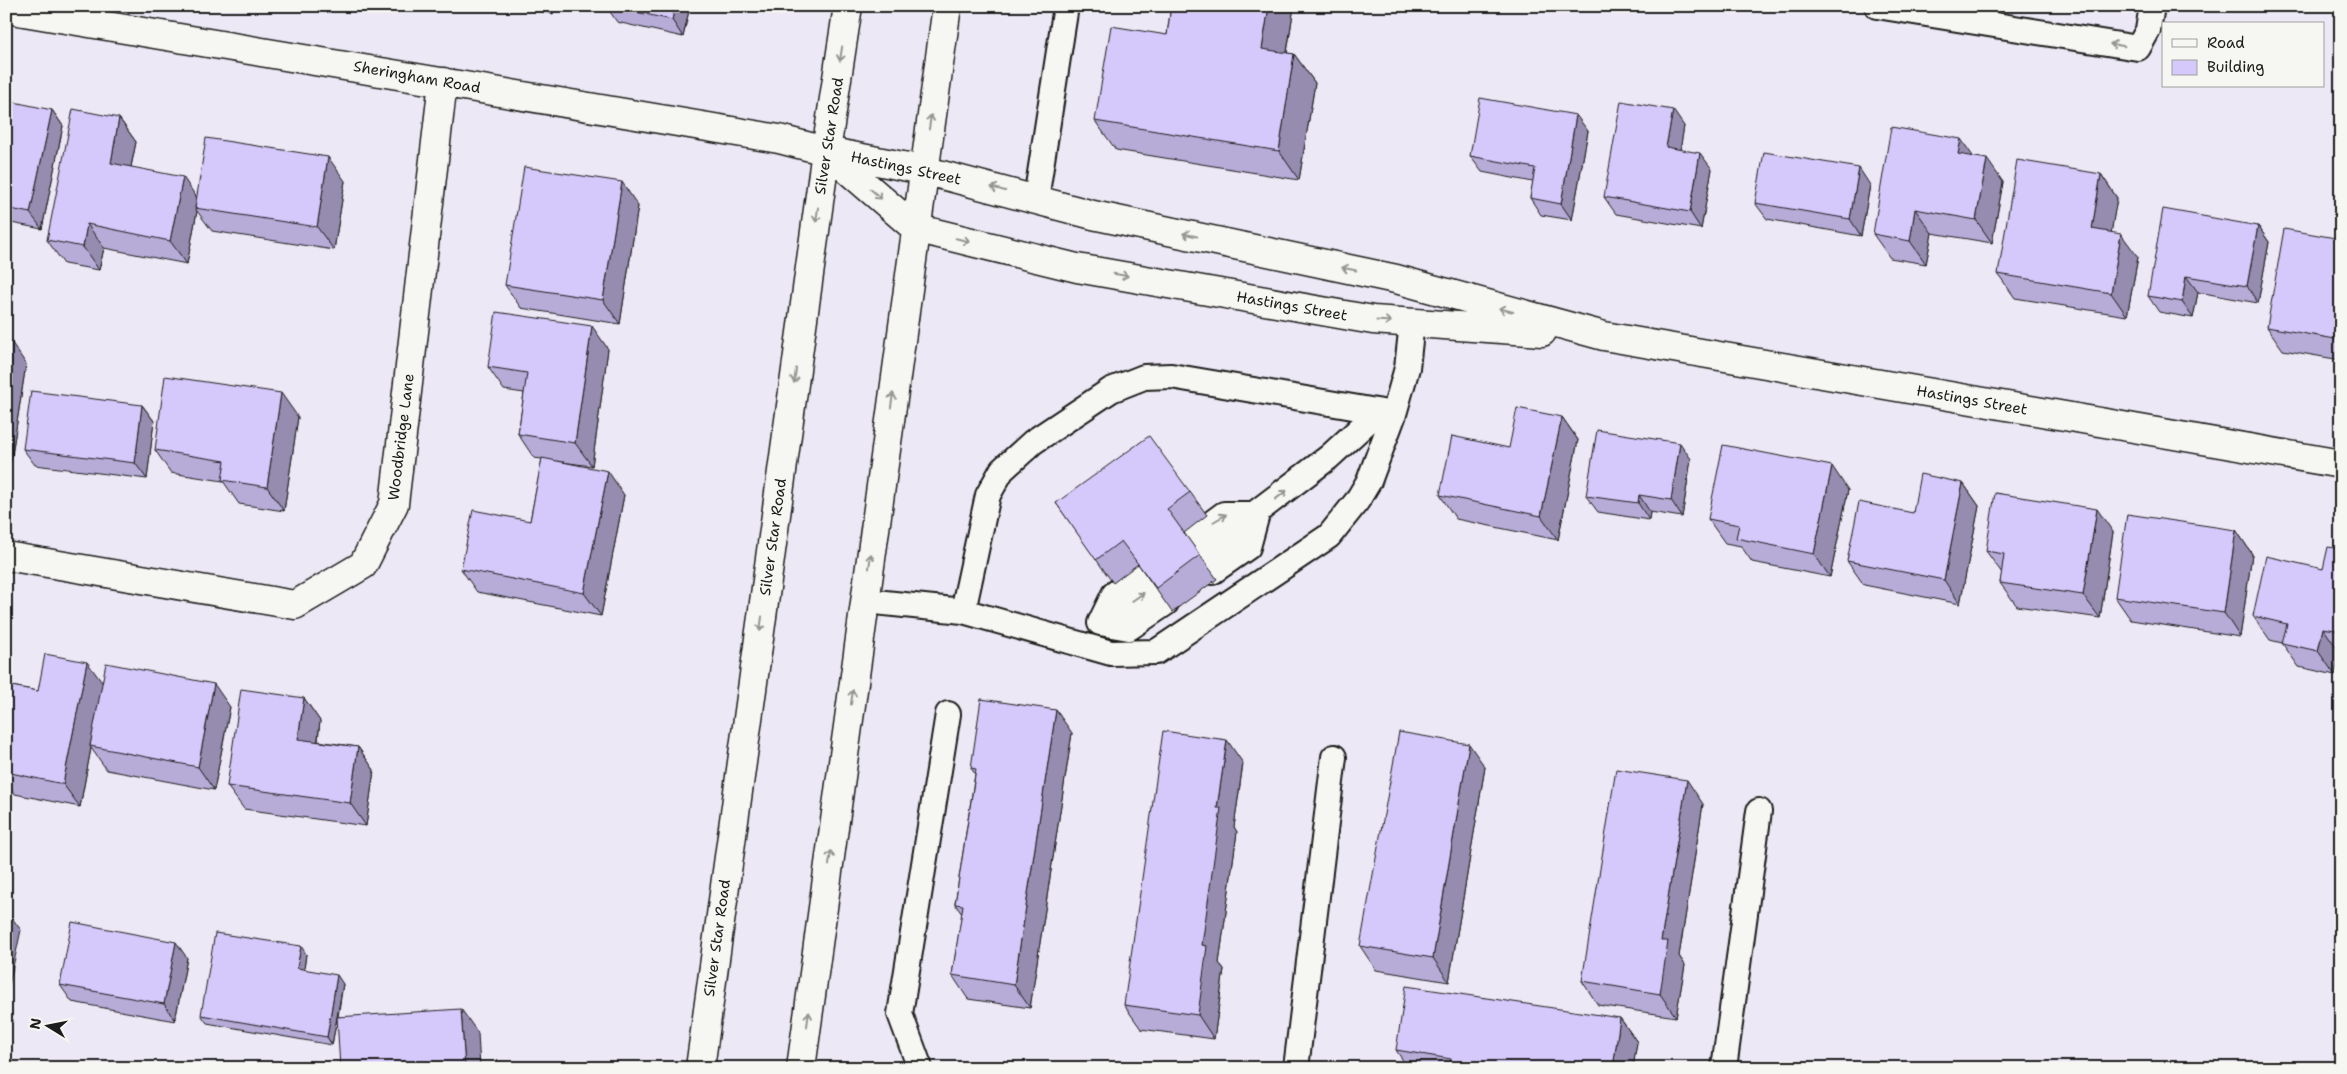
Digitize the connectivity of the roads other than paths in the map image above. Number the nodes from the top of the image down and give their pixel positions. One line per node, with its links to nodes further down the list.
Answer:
1 (848, 6): 8 (street, Silver Star Road, one-way to 8)
2 (947, 6): 9 (street, one-way to 2)
3 (1066, 6): 10 (lane)
4 (1877, 6): 5 (lane, one-way to 4)
5 (2152, 6)
6 (6, 9): 7 (street, Sheringham Road)
7 (443, 82): 8 (street, Sheringham Road); 16 (street, Woodbridge Lane)
8 (826, 151): 9 (street, Hastings Street); 11 (street, Hastings Street, one-way to 11); 25 (street, Silver Star Road, one-way to 25)
9 (923, 170): 10 (street, Hastings Street, one-way to 9); 11 (street)
10 (1036, 199): 13 (street, Hastings Street, one-way to 10)
11 (915, 228): 12 (street, Hastings Street, one-way to 12); 19 (street, one-way to 11)
12 (1412, 323): 13 (street, Hastings Street); 14 (lane)
13 (1604, 336): 15 (street, Hastings Street)
14 (1386, 413): 17 (lane, one-way to 14); 20 (lane); 21 (lane)
15 (2341, 464)
16 (6, 556)
17 (1200, 556)
18 (1154, 587): 21 (lane, one-way to 18)
19 (865, 601): 20 (lane); 26 (street, one-way to 19)
20 (963, 611): 21 (lane)
21 (1067, 641)
22 (948, 714): 27 (lane)
23 (1334, 757): 28 (lane)
24 (1759, 811): 29 (lane)
25 (700, 1068)
26 (801, 1068)
27 (920, 1068)
28 (1296, 1068)
29 (1724, 1068)

